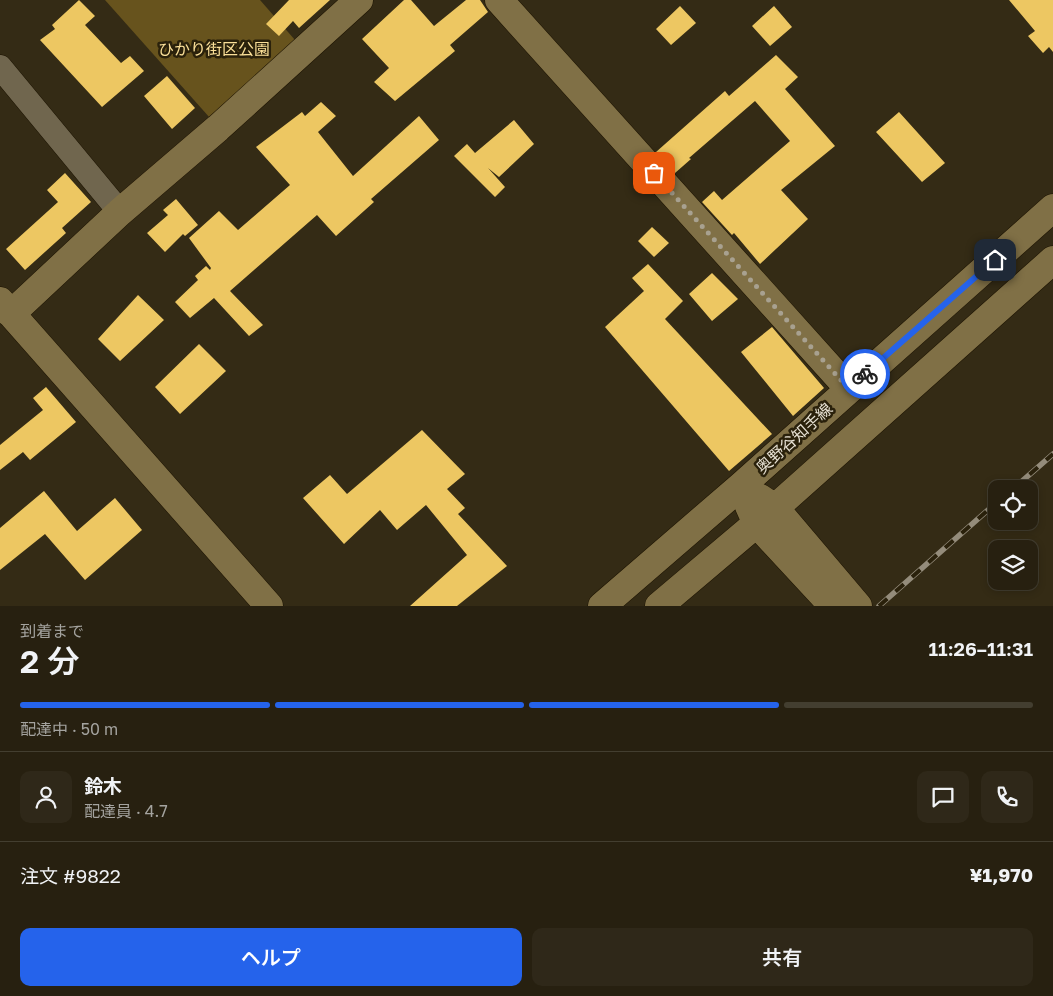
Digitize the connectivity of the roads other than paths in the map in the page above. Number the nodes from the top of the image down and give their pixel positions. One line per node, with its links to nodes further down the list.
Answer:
1 (359, 0): 5 (street)
2 (499, 0): 8 (street)
3 (0, 67): 5 (street)
4 (1053, 208): 8 (street, 奥野谷知手線)
5 (120, 212): 7 (street)
6 (1053, 260): 10 (street)
7 (6, 307): 12 (street)
8 (849, 389): 9 (street, 奥野谷知手線)
9 (741, 486): 10 (street); 13 (street, 奥野谷知手線)
10 (766, 516): 11 (street); 14 (street)
11 (843, 603)
12 (269, 606)
13 (602, 606)
14 (659, 606)

